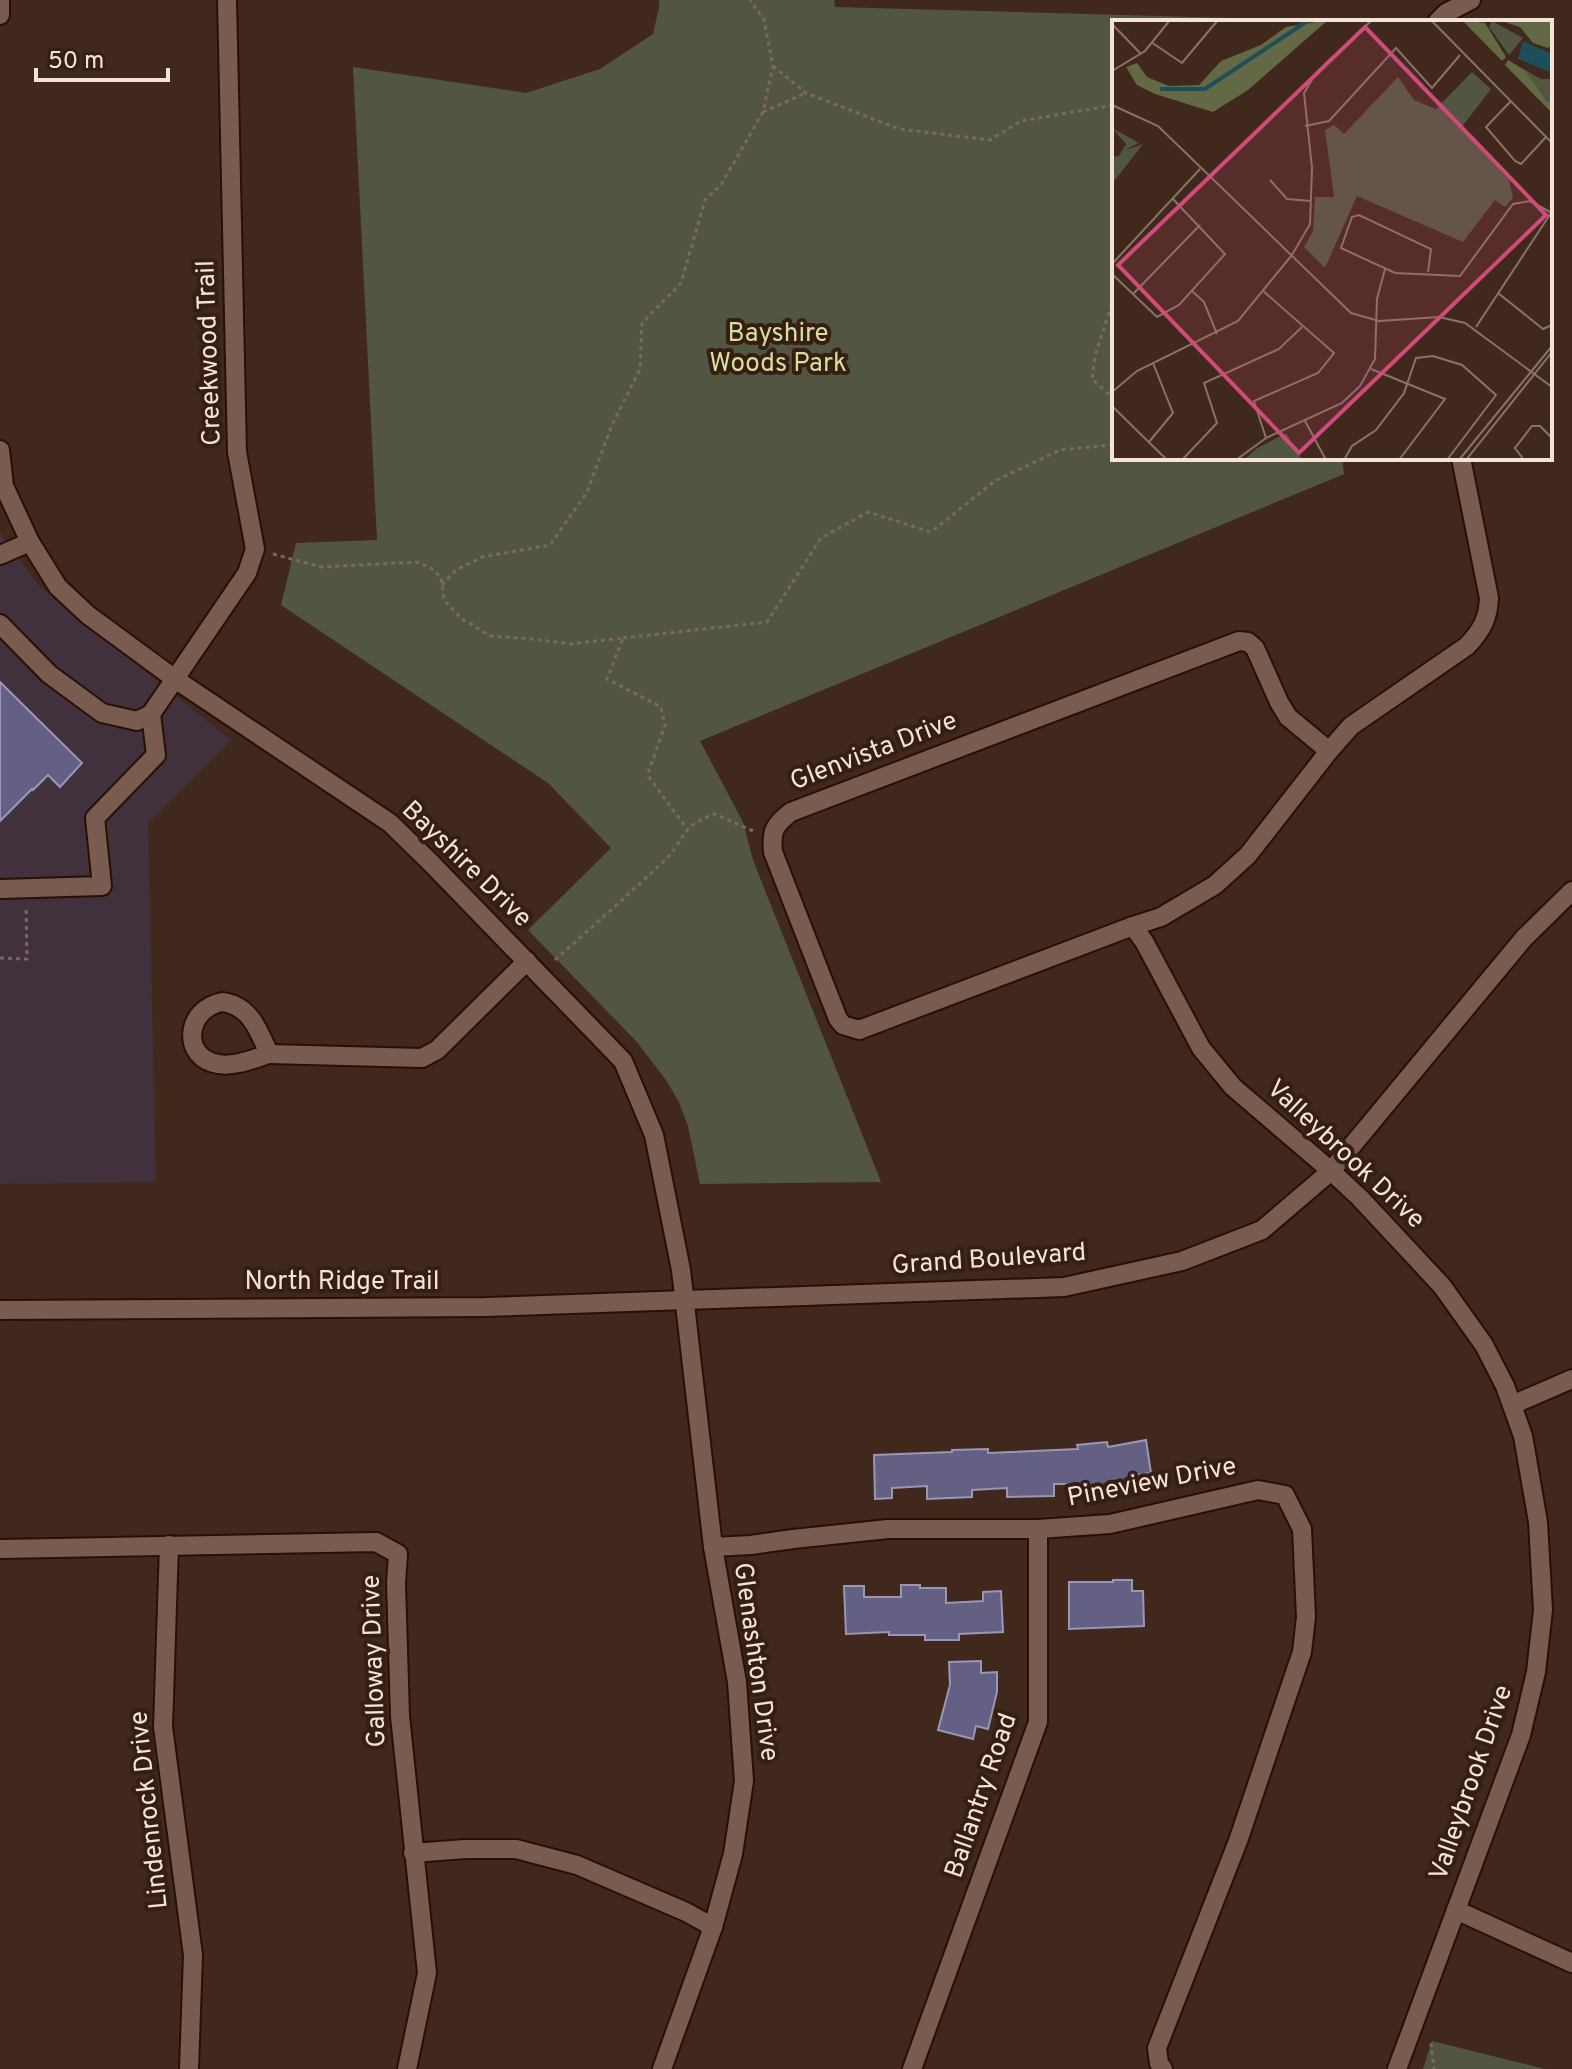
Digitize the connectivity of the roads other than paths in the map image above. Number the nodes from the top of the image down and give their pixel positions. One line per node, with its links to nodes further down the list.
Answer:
1 (0, 0): 4 (street)
2 (227, 0): 11 (street, Creekwood Trail)
3 (1471, 0): 5 (street)
4 (0, 15)
5 (1439, 20)
6 (0, 450): 8 (street, Bayshire Drive)
7 (1461, 460): 13 (street, Glenvista Drive)
8 (30, 542): 9 (street); 11 (street, Bayshire Drive)
9 (0, 555)
10 (0, 624): 12 (street)
11 (175, 679): 12 (street, Creekwood Trail); 17 (street, Bayshire Drive)
12 (151, 714): 14 (street)
13 (1329, 751): 16 (street, Glenvista Drive); 16 (street, Glenvista Drive)
14 (0, 889)
15 (1572, 891): 19 (street, Grand Boulevard)
16 (1133, 926): 19 (street, Valleybrook Drive)
17 (527, 961): 18 (street); 20 (street, Bayshire Drive)
18 (269, 1054)
19 (1331, 1171): 20 (street, Grand Boulevard); 23 (street, Valleybrook Drive)
20 (684, 1300): 21 (street, North Ridge Trail); 26 (street, Glenashton Drive)
21 (0, 1310)
22 (1572, 1379): 23 (street)
23 (1512, 1405): 29 (street, Valleybrook Drive)
24 (1038, 1529): 26 (street, Pineview Drive); 35 (street, Ballantry Road); 36 (street, Pineview Drive)
25 (169, 1545): 27 (street, Galloway Drive); 28 (street, Galloway Drive); 32 (street, Lindenrock Drive)
26 (713, 1547): 30 (street, Glenashton Drive)
27 (0, 1549)
28 (413, 1853): 30 (street); 33 (street, Galloway Drive)
29 (1456, 1910): 31 (street); 37 (street, Valleybrook Drive)
30 (713, 1927): 34 (street, Glenashton Drive)
31 (1572, 1963)
32 (189, 2069)
33 (407, 2069)
34 (662, 2069)
35 (912, 2069)
36 (1163, 2069)
37 (1397, 2069)

